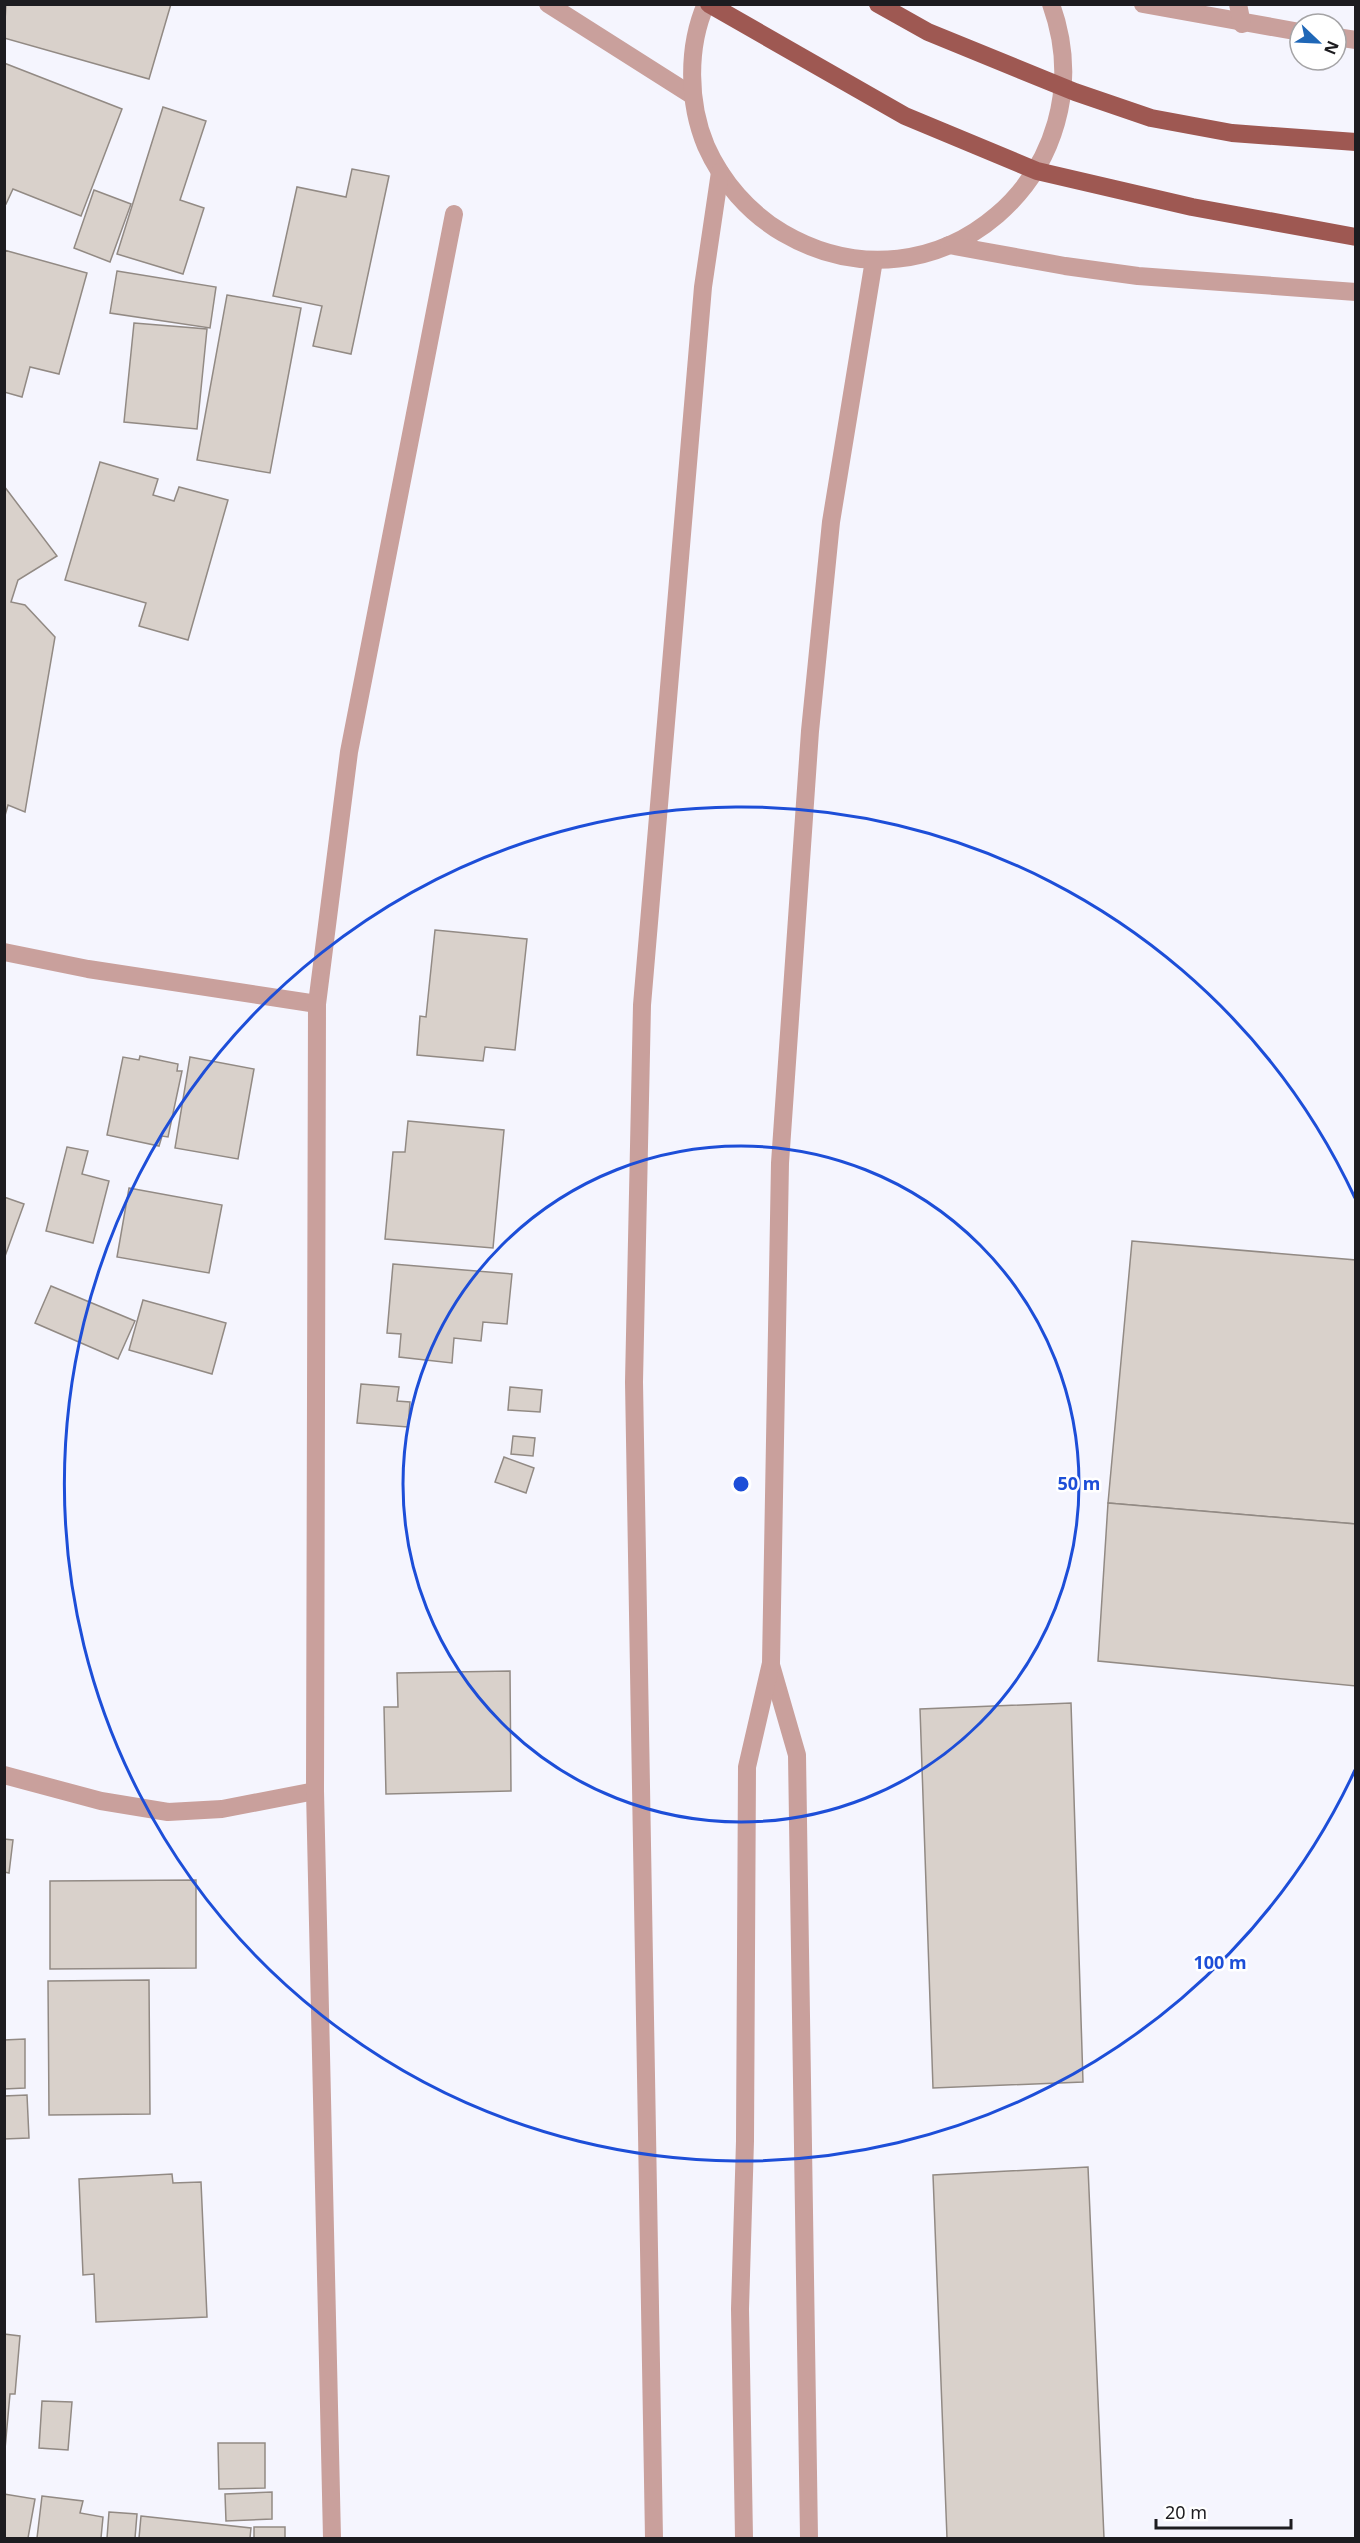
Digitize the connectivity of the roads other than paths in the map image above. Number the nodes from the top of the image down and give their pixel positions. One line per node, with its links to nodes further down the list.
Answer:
1 (548, 4): 9 (street)
2 (707, 4): 9 (street); 13 (main road, bridge)
3 (878, 4): 10 (main road, bridge)
4 (1050, 4): 14 (street)
5 (1143, 4): 7 (street)
6 (1238, 4): 7 (street)
7 (1242, 24): 8 (street)
8 (1288, 30)
9 (693, 96): 11 (street)
10 (1356, 142)
11 (720, 172): 15 (street); 23 (street)
12 (454, 214): 18 (street)
13 (1356, 237)
14 (949, 245): 15 (street); 16 (street)
15 (874, 260): 19 (street)
16 (1356, 292)
17 (4, 952): 18 (street)
18 (317, 1004): 21 (street)
19 (771, 1664): 24 (street); 25 (street)
20 (4, 1775): 21 (street)
21 (315, 1791): 22 (street)
22 (332, 2538)
23 (654, 2538)
24 (744, 2538)
25 (809, 2538)

